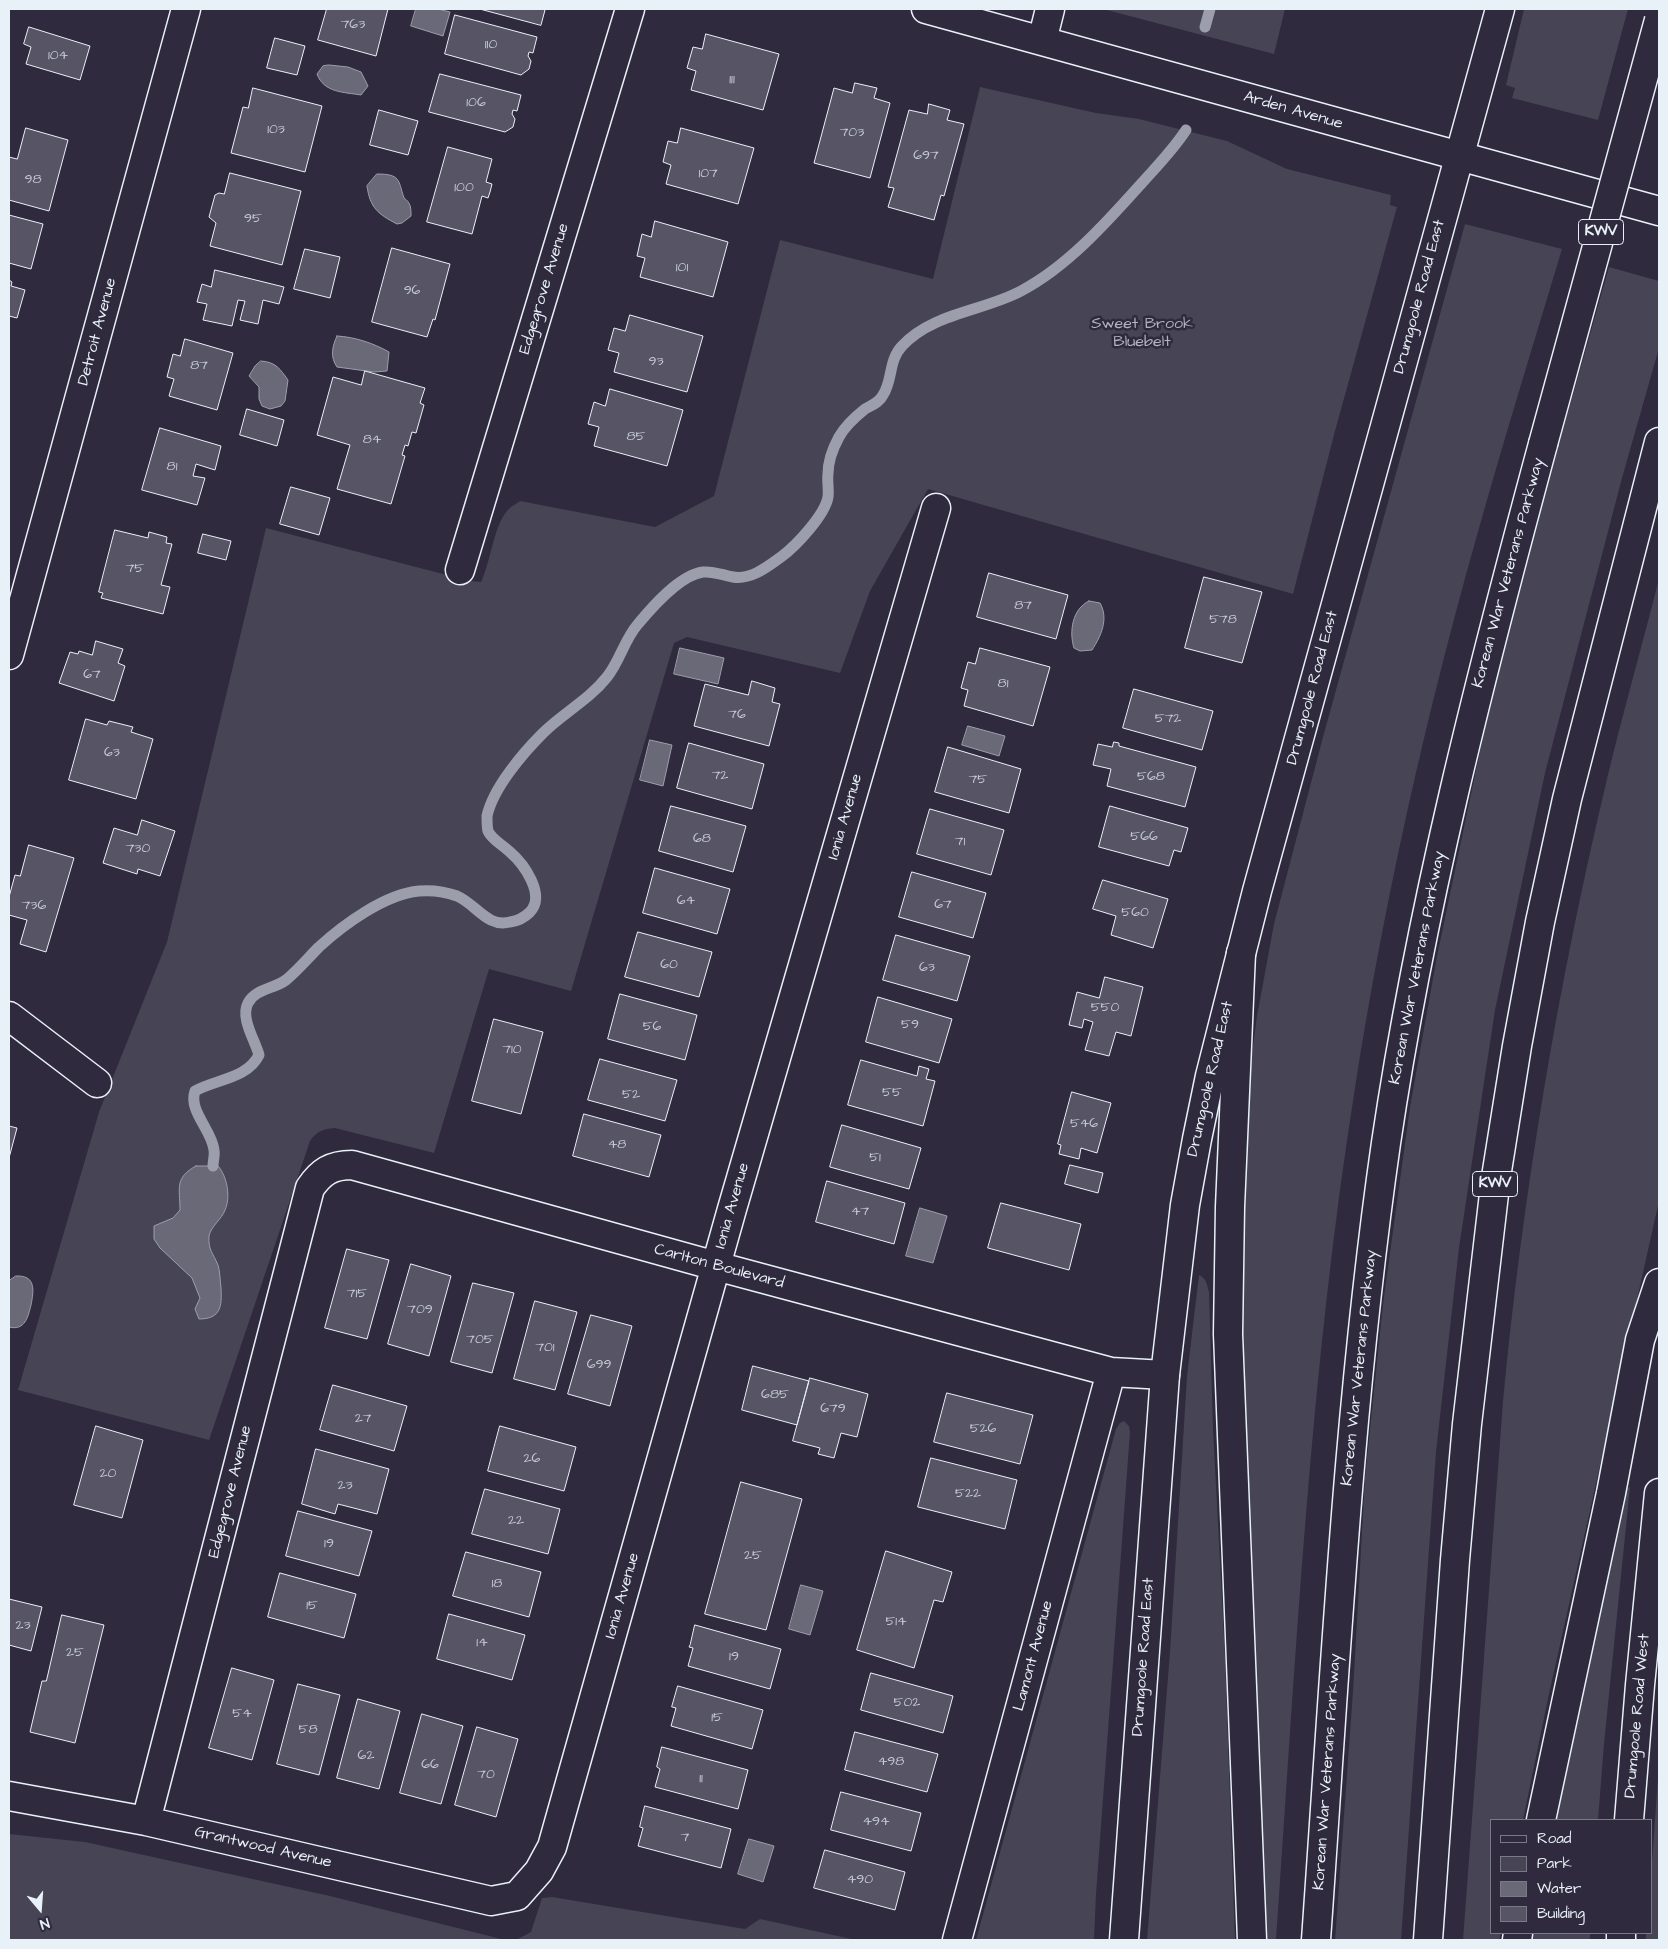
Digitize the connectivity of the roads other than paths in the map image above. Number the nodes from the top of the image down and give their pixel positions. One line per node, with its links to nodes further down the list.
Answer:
1 (186, 9): 13 (main road, Detroit Avenue)
2 (630, 9): 12 (main road, Edgegrove Avenue)
3 (926, 9): 7 (main road, Arden Avenue)
4 (1050, 9): 7 (main road)
5 (1500, 9): 8 (main road, Drumgoole Road East)
6 (1659, 20): 32 (main road, Korean War Veterans Parkway / KWV, bridge)
7 (1042, 41): 8 (main road, Arden Avenue)
8 (1459, 157): 9 (main road, Arden Avenue); 14 (main road, Drumgoole Road East)
9 (1659, 211)
10 (1659, 442): 33 (main road, KWV)
11 (936, 508): 18 (main road, Ionia Avenue)
12 (460, 570)
13 (9, 655)
14 (1241, 953): 21 (main road, Drumgoole Road East); 31 (main road)
15 (9, 1016): 16 (main road)
16 (97, 1083)
17 (328, 1169): 18 (main road, Carlton Boulevard); 27 (main road, Edgegrove Avenue)
18 (716, 1266): 20 (main road, Carlton Boulevard); 28 (main road, Ionia Avenue)
19 (1659, 1283): 25 (main road)
20 (1111, 1372): 21 (main road); 29 (main road, Lamont Avenue)
21 (1165, 1374): 30 (main road, Drumgoole Road East)
22 (1659, 1493): 23 (main road, Drumgoole Road West)
23 (1657, 1526): 26 (main road, Drumgoole Road West)
24 (9, 1796): 27 (main road, Grantwood Avenue)
25 (1541, 1819)
26 (1630, 1819)
27 (146, 1821): 28 (main road, Grantwood Avenue)
28 (517, 1896)
29 (957, 1940)
30 (1124, 1940)
31 (1252, 1940)
32 (1316, 1940)
33 (1428, 1940)

